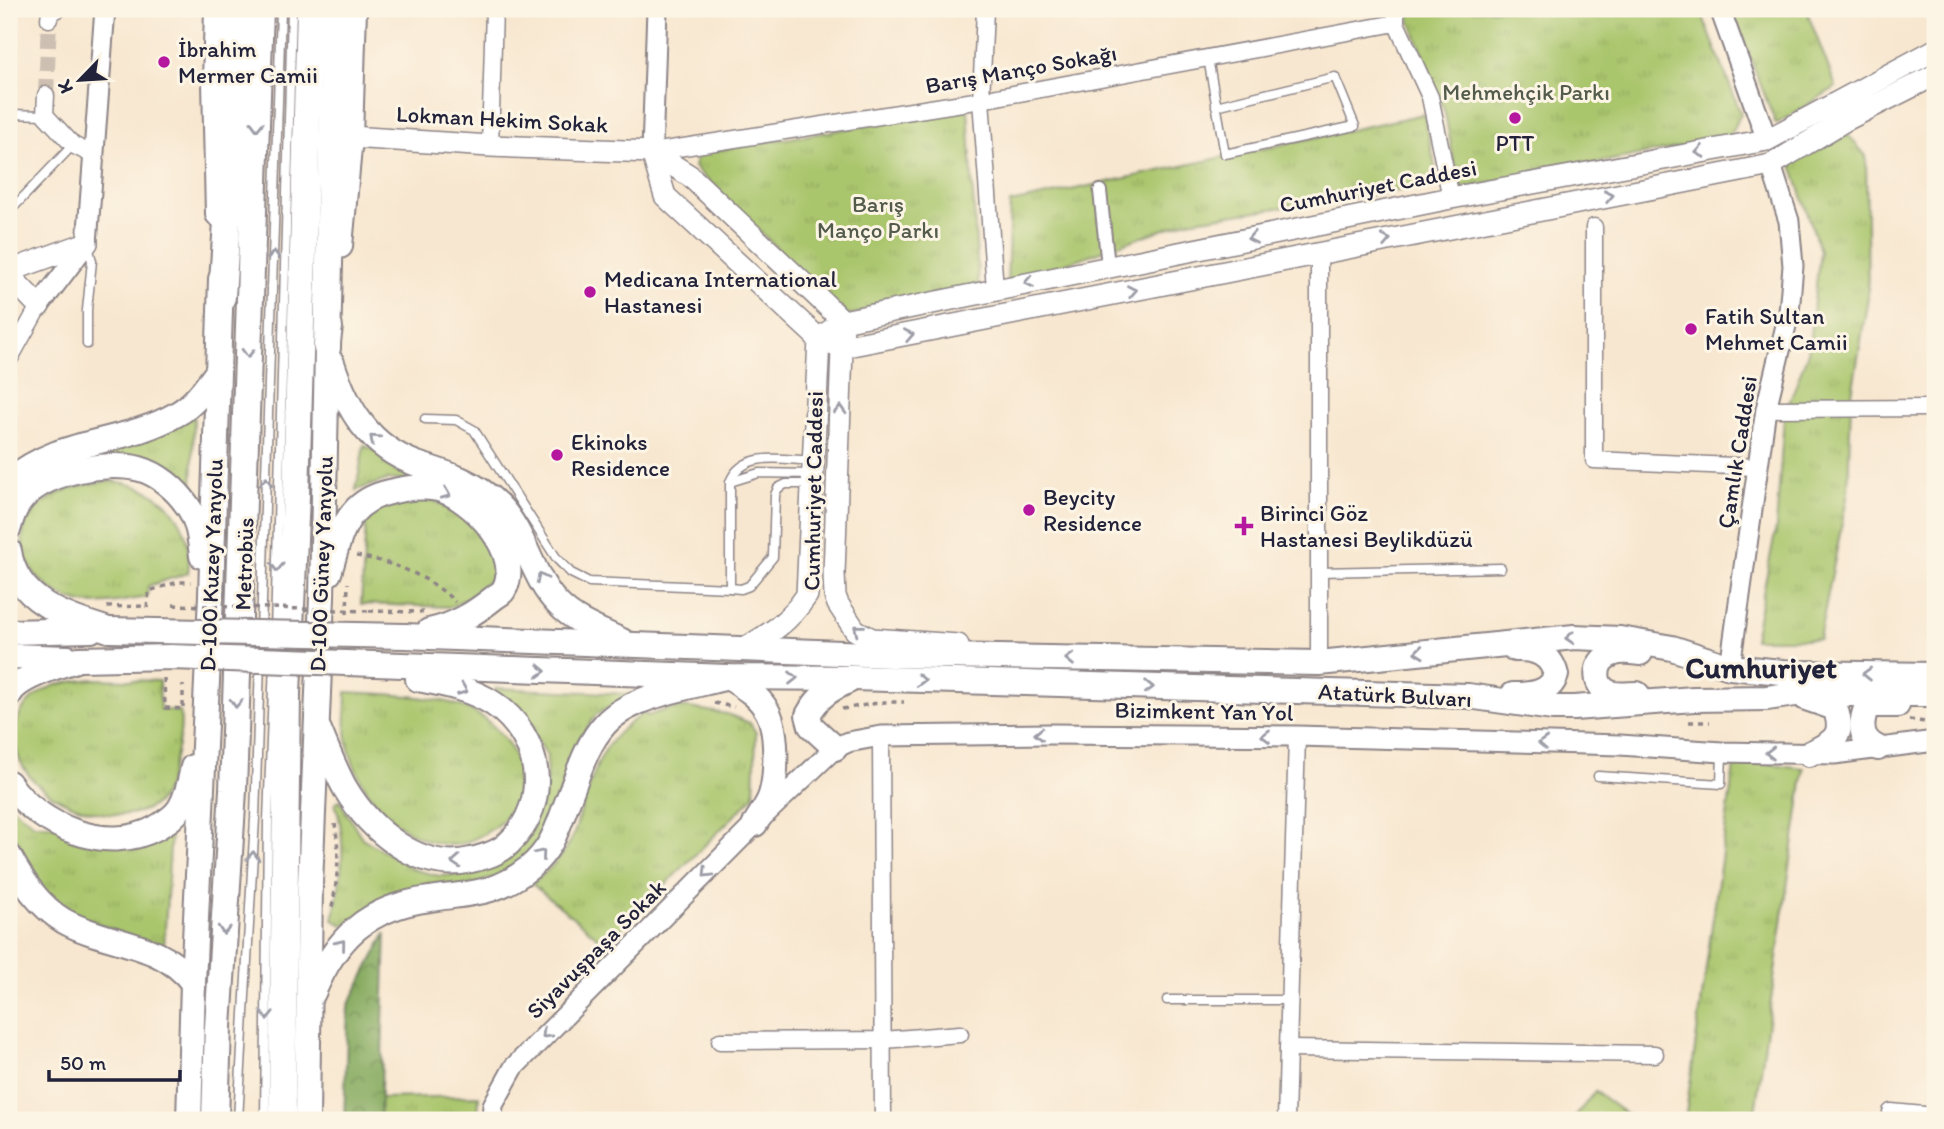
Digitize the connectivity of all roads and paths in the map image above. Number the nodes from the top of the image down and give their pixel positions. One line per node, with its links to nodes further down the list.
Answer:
1 (105, 9): 28 (street)
2 (217, 9): 40 (main road, D-100 Kuzey Yanyolu)
3 (236, 9): 40 (highway)
4 (260, 9): 122 (highway, one-way to 122)
5 (281, 9): 72 (lane, Metrobüs, one-way to 5)
6 (292, 9): 73 (lane, Metrobüs, one-way to 73)
7 (310, 9): 125 (highway)
8 (335, 9): 47 (highway)
9 (354, 9): 23 (main road, D-100 Güney Yanyolu)
10 (494, 9): 26 (street)
11 (657, 9): 27 (street)
12 (985, 9): 19 (street)
13 (1720, 9): 24 (street)
14 (1396, 16): 16 (street, Barış Manço Sokağı); 31 (street)
15 (1935, 50): 24 (main road, Cumhuriyet Caddesi)
16 (1208, 58): 19 (street, Barış Manço Sokağı); 20 (lane)
17 (1935, 75): 29 (main road)
18 (46, 95): 22 (street)
19 (981, 100): 27 (street, Barış Manço Sokağı); 39 (street)
20 (1216, 106): 20 (lane)
21 (9, 114): 22 (lane)
22 (45, 115): 25 (street)
23 (349, 137): 26 (main road, Lokman Hekim Sokak); 47 (main road, D-100 Güney Yanyolu)
24 (1767, 140): 29 (main road); 31 (main road, Cumhuriyet Caddesi, one-way to 31)
25 (73, 145): 28 (street); 32 (lane)
26 (490, 146): 27 (main road, Lokman Hekim Sokak)
27 (652, 152): 43 (main road); 44 (main road)
28 (94, 156): 35 (street)
29 (1771, 164): 36 (main road, one-way to 29); 51 (street, Çamlık Caddesi)
30 (1100, 191): 37 (street)
31 (1451, 198): 33 (main road, Cumhuriyet Caddesi)
32 (9, 212)
33 (1320, 225): 36 (main road); 37 (main road, Cumhuriyet Caddesi, one-way to 37)
34 (1594, 227): 53 (street)
35 (87, 243): 38 (main road); 41 (street); 45 (lane)
36 (1319, 253): 42 (main road, one-way to 36); 61 (street)
37 (1108, 266): 39 (main road, Cumhuriyet Caddesi, one-way to 39)
38 (9, 273): 41 (main road)
39 (995, 289): 42 (main road); 43 (main road, Cumhuriyet Caddesi)
40 (222, 297): 49 (main road, D-100 Kuzey Yanyolu)
41 (39, 306): 48 (street)
42 (998, 318): 46 (main road, one-way to 42)
43 (844, 321): 44 (main road, Cumhuriyet Caddesi); 46 (main road, Cumhuriyet Caddesi)
44 (819, 339): 46 (main road); 54 (main road, Cumhuriyet Caddesi)
45 (87, 344)
46 (842, 347): 80 (main road, Cumhuriyet Caddesi, one-way to 46)
47 (327, 348): 64 (main road, D-100 Güney Yanyolu); 75 (main road, one-way to 47)
48 (9, 360)
49 (218, 371): 55 (main road); 62 (main road, D-100 Kuzey Yanyolu)
50 (1935, 408): 51 (street)
51 (1766, 409): 53 (street, Çamlık Caddesi)
52 (425, 419): 63 (lane)
53 (1756, 467): 84 (street, Çamlık Caddesi)
54 (813, 473): 56 (lane); 56 (lane); 63 (lane); 76 (main road, Cumhuriyet Caddesi)
55 (9, 481)
56 (730, 482): 63 (lane)
57 (9, 527): 62 (main road)
58 (9, 551): 69 (main road)
59 (349, 555): 67 (path)
60 (1501, 568): 61 (lane)
61 (1319, 572): 82 (street)
62 (201, 589): 66 (path); 98 (main road, D-100 Kuzey Yanyolu)
63 (730, 589)
64 (322, 597): 71 (main road, one-way to 71); 96 (main road, D-100 Güney Yanyolu)
65 (173, 605): 68 (path, bridge)
66 (147, 606)
67 (460, 609)
68 (369, 611)
69 (109, 630): 70 (main road); 71 (main road, bridge)
70 (9, 632)
71 (405, 636): 75 (main road, Atatürk Bulvarı)
72 (261, 639)
73 (275, 639)
74 (1487, 645): 82 (main road, Atatürk Bulvarı, one-way to 82); 84 (main road, Atatürk Bulvarı, one-way to 74); 92 (main road)
75 (633, 646): 76 (main road, Atatürk Bulvarı)
76 (742, 650): 80 (main road, Atatürk Bulvarı)
77 (260, 652): 123 (lane, one-way to 77)
78 (274, 653): 124 (lane, one-way to 124)
79 (9, 656): 81 (main road)
80 (1019, 658): 82 (main road, Atatürk Bulvarı, one-way to 80)
81 (79, 659): 83 (main road, bridge); 94 (main road)
82 (1319, 663)
83 (374, 664): 86 (main road, one-way to 86); 96 (main road, one-way to 96)
84 (1723, 665): 85 (main road, Atatürk Bulvarı, one-way to 84); 93 (main road)
85 (1935, 676)
86 (728, 677): 87 (main road, Atatürk Bulvarı, one-way to 87); 108 (main road); 113 (main road, one-way to 86)
87 (853, 678): 92 (main road, Atatürk Bulvarı, one-way to 92); 102 (main road)
88 (164, 681): 89 (path)
89 (183, 685)
90 (1795, 694): 91 (main road, Atatürk Bulvarı); 93 (main road, Atatürk Bulvarı); 105 (main road)
91 (1935, 694)
92 (1468, 696): 93 (main road, Atatürk Bulvarı)
93 (1694, 699)
94 (13, 702): 97 (path)
95 (1935, 704): 103 (main road)
96 (315, 719): 113 (main road, D-100 Güney Yanyolu)
97 (9, 733)
98 (204, 733): 107 (main road); 110 (main road, D-100 Kuzey Yanyolu)
99 (881, 736): 100 (street, Bizimkent Yan Yol, one-way to 99); 102 (street, Bizimkent Yan Yol); 115 (street)
100 (1297, 736): 104 (street, Bizimkent Yan Yol, one-way to 100); 112 (street)
101 (1935, 741): 103 (street, Bizimkent Yan Yol)
102 (835, 748): 108 (street, Bizimkent Yan Yol)
103 (1878, 748): 105 (street, Bizimkent Yan Yol)
104 (1722, 752): 105 (street, Bizimkent Yan Yol, one-way to 104); 106 (lane)
105 (1809, 754)
106 (1598, 776)
107 (9, 783)
108 (755, 824): 127 (street, Siyavuşpaşa Sokak, one-way to 127)
109 (9, 856): 110 (main road)
110 (192, 984): 121 (main road, D-100 Kuzey Yanyolu)
111 (1167, 1000): 112 (lane)
112 (1289, 1000): 117 (street)
113 (309, 1004): 126 (main road, D-100 Güney Yanyolu)
114 (960, 1034): 115 (street)
115 (883, 1040): 116 (street); 128 (street)
116 (720, 1041)
117 (1288, 1049): 118 (street); 129 (street)
118 (1655, 1054)
119 (1891, 1112): 120 (street)
120 (1935, 1116)
121 (189, 1120)
122 (215, 1120)
123 (237, 1120)
124 (265, 1120)
125 (282, 1120)
126 (307, 1120)
127 (492, 1120)
128 (883, 1120)
129 (1286, 1120)

